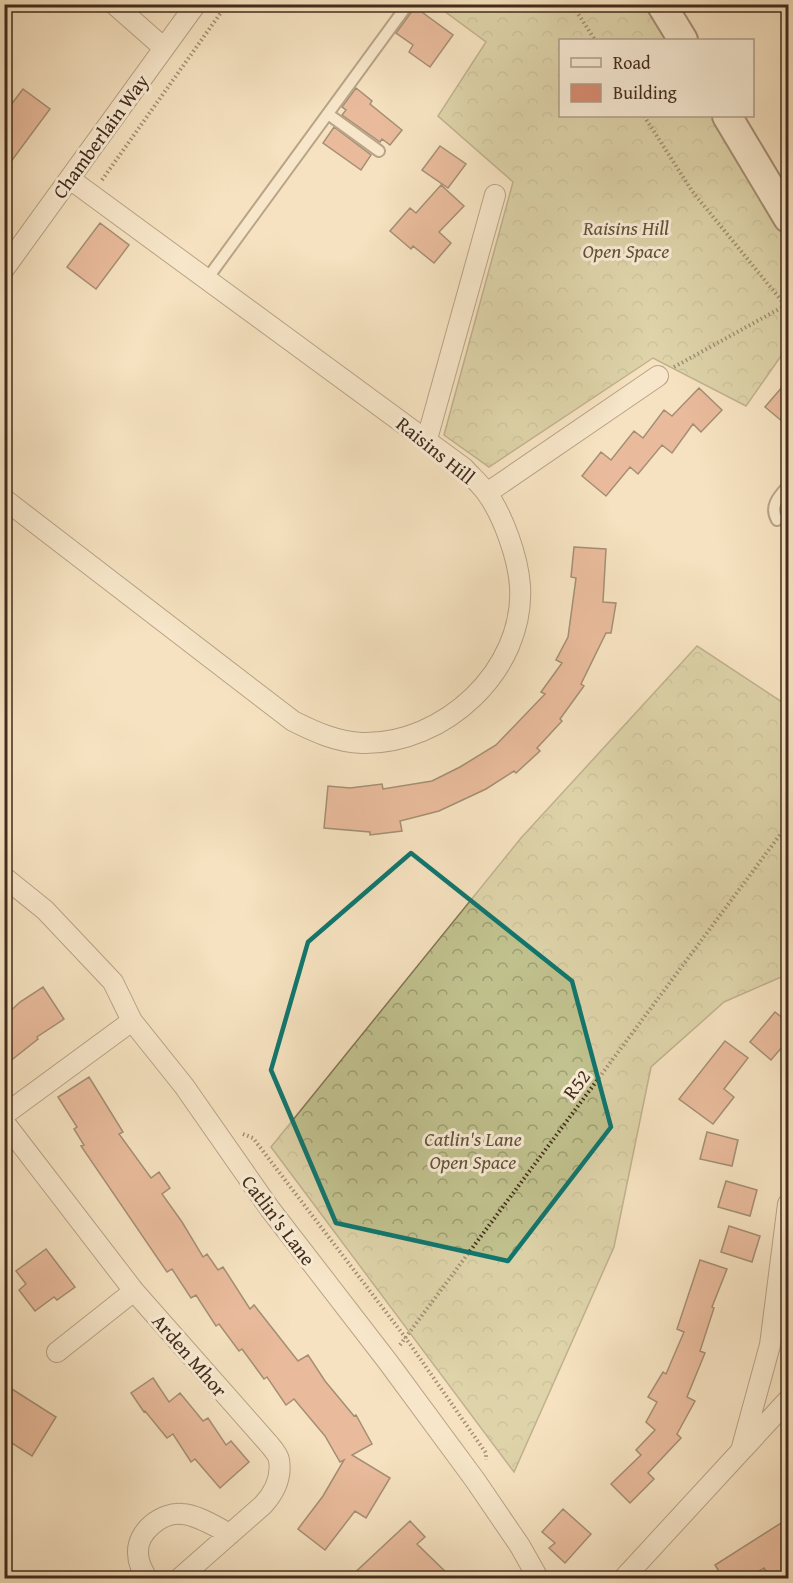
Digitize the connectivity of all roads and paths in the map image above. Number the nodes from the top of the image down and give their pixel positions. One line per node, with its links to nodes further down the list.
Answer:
1 (114, 4): 9 (street)
2 (196, 4): 9 (street, Chamberlain Way)
3 (227, 4): 15 (path)
4 (408, 4): 10 (lane)
5 (570, 4): 7 (path)
6 (661, 4): 8 (main road)
7 (594, 39)
8 (682, 39)
9 (164, 48): 14 (street, Chamberlain Way)
10 (328, 114): 13 (lane); 19 (lane)
11 (645, 117): 20 (path)
12 (729, 117): 17 (main road)
13 (379, 151)
14 (70, 179): 15 (street, Raisins Hill); 18 (street, Chamberlain Way)
15 (91, 195): 19 (street, Raisins Hill)
16 (495, 195): 22 (street)
17 (789, 218)
18 (4, 269)
19 (207, 279): 22 (street, Raisins Hill)
20 (787, 304): 21 (path)
21 (658, 376): 24 (street)
22 (427, 439): 24 (street, Raisins Hill)
23 (789, 486): 26 (lane)
24 (487, 493): 25 (street, Raisins Hill)
25 (4, 500)
26 (777, 520)
27 (789, 824): 35 (path, R52)
28 (4, 876): 29 (street, Catlin's Lane)
29 (132, 1021): 30 (street); 31 (street, Catlin's Lane)
30 (4, 1115)
31 (208, 1121): 35 (path); 37 (street, Catlin's Lane)
32 (4, 1122): 34 (street, Arden Mhor)
33 (789, 1204): 39 (street)
34 (134, 1292): 36 (street); 41 (street, Arden Mhor)
35 (405, 1337): 37 (path, R52); 40 (path)
36 (57, 1352)
37 (388, 1362): 40 (street, Catlin's Lane)
38 (789, 1400): 39 (street)
39 (741, 1451): 45 (street)
40 (486, 1497): 44 (street, Catlin's Lane)
41 (230, 1534): 42 (street); 43 (street, Arden Mhor)
42 (147, 1578)
43 (180, 1578)
44 (538, 1578)
45 (624, 1578)

